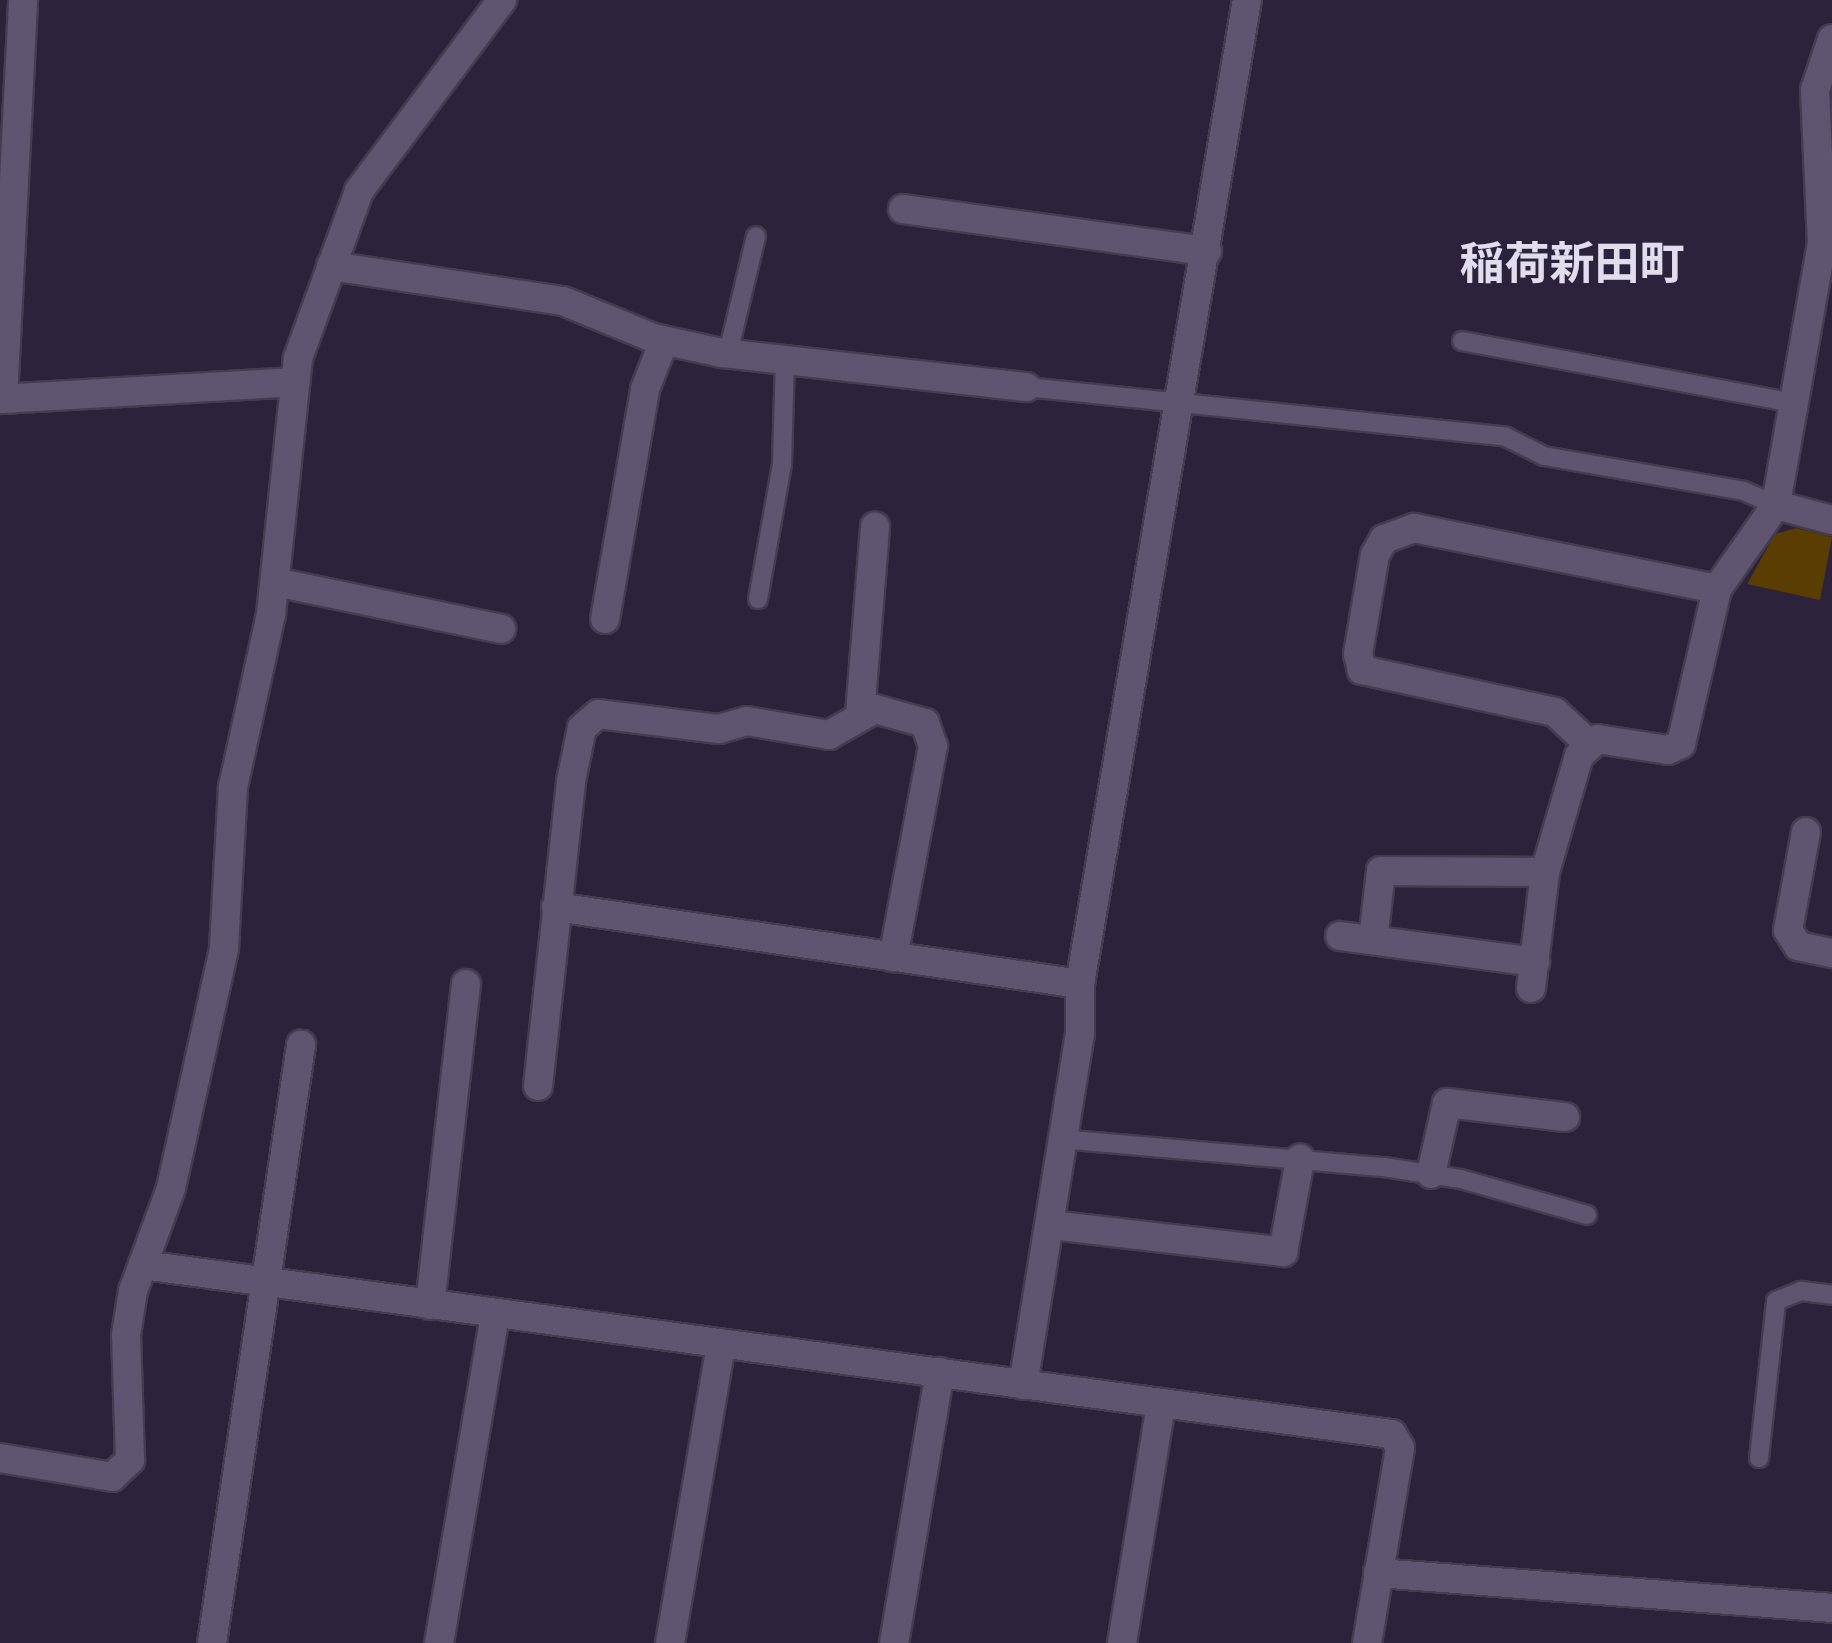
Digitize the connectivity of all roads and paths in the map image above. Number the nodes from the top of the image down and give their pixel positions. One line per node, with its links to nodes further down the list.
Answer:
1 (23, 0): 16 (street)
2 (502, 0): 9 (street)
3 (1248, 0): 8 (street)
4 (1832, 39): 7 (street)
5 (903, 209): 8 (street)
6 (756, 236): 12 (lane)
7 (1827, 243): 17 (street)
8 (1206, 251): 18 (street)
9 (331, 266): 10 (street); 14 (street)
10 (664, 341): 12 (street); 25 (street)
11 (1462, 341): 17 (lane)
12 (728, 353): 13 (street)
13 (785, 359): 15 (street); 24 (lane)
14 (296, 382): 16 (street); 22 (street)
15 (1026, 387): 18 (lane)
16 (1, 398)
17 (1792, 404): 19 (street)
18 (1182, 406): 19 (lane); 37 (street)
19 (1776, 505): 20 (street); 23 (street)
20 (1832, 520)
21 (875, 527): 27 (street)
22 (275, 582): 26 (street); 46 (street)
23 (1718, 589): 28 (street); 28 (street)
24 (758, 599)
25 (605, 619)
26 (501, 629)
27 (860, 714): 31 (street); 35 (street)
28 (1588, 743): 30 (street)
29 (1806, 832): 34 (street)
30 (1545, 872): 33 (street); 33 (street)
31 (556, 908): 35 (street); 39 (street)
32 (1340, 936): 33 (street)
33 (1373, 940)
34 (1832, 953)
35 (893, 957): 37 (street)
36 (466, 984): 49 (street)
37 (1080, 984): 41 (street)
38 (301, 1045): 47 (street)
39 (538, 1086)
40 (1565, 1116): 43 (street)
41 (1060, 1138): 42 (lane); 45 (street)
42 (1300, 1159): 43 (lane); 45 (street)
43 (1431, 1174): 44 (lane)
44 (1587, 1215)
45 (1052, 1224): 53 (street)
46 (143, 1265): 47 (street); 55 (street)
47 (269, 1283): 49 (street); 59 (street)
48 (1832, 1296): 56 (lane)
49 (430, 1305): 50 (street)
50 (496, 1314): 51 (street); 60 (street)
51 (721, 1344): 52 (street); 61 (street)
52 (940, 1372): 53 (street); 62 (street)
53 (1022, 1385): 54 (street)
54 (1161, 1404): 57 (street); 63 (street)
55 (0, 1458)
56 (1759, 1458)
57 (1378, 1573): 58 (street); 64 (street)
58 (1832, 1608)
59 (212, 1643)
60 (439, 1643)
61 (670, 1643)
62 (894, 1643)
63 (1122, 1643)
64 (1366, 1643)

